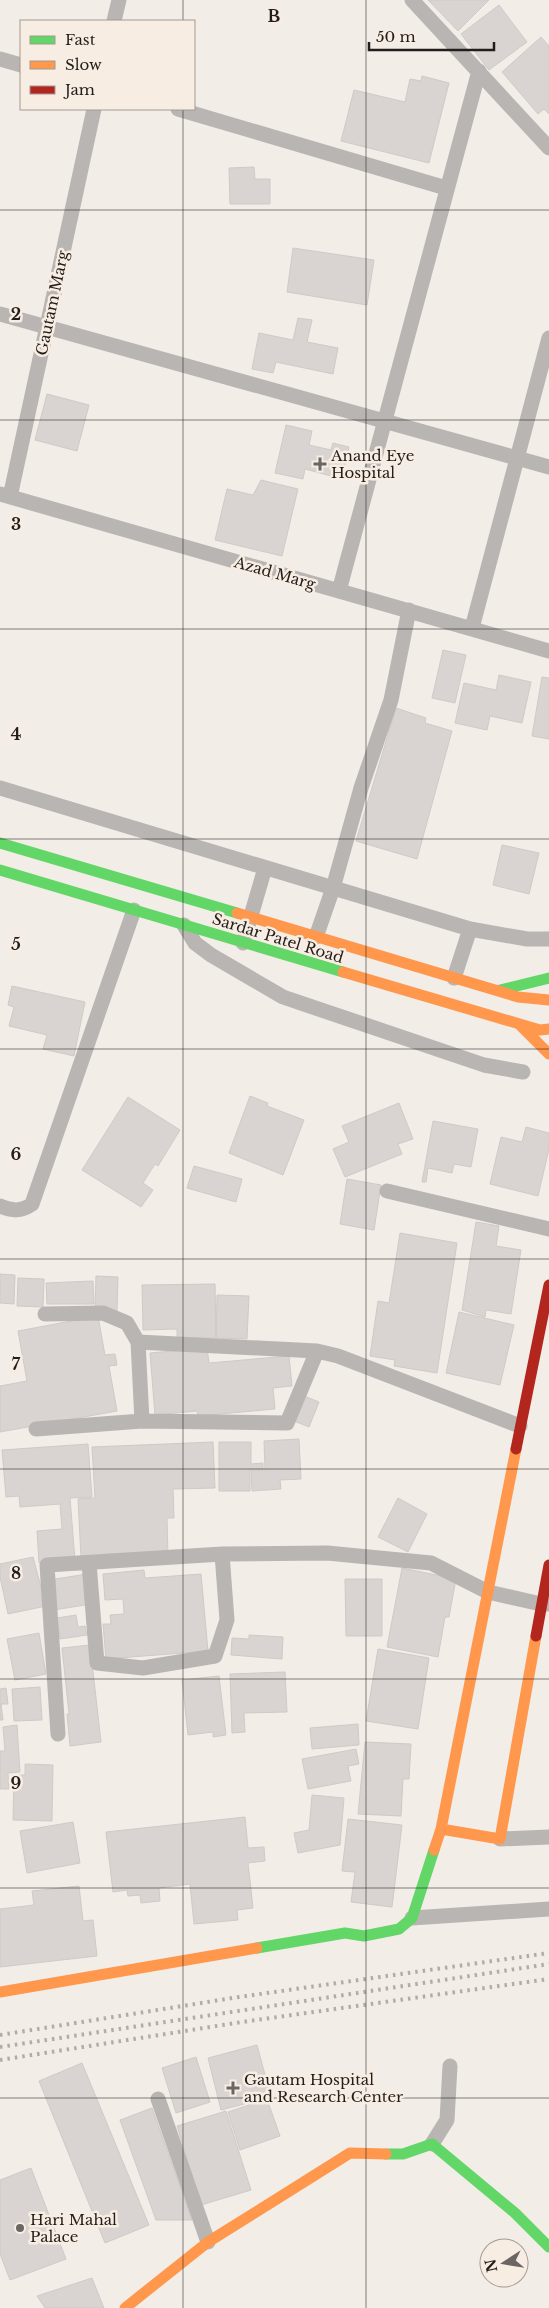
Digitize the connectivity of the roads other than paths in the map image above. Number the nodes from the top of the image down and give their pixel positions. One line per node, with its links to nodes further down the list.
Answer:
1 (119, 0): 3 (street)
2 (412, 0): 6 (street)
3 (114, 20)
4 (0, 59): 5 (street)
5 (20, 65)
6 (479, 71): 9 (street); 10 (street)
7 (94, 110): 12 (street, Gautam Marg)
8 (181, 110): 10 (street)
9 (549, 148)
10 (446, 188): 14 (street)
11 (0, 314): 12 (street)
12 (48, 326): 14 (street); 17 (street, Gautam Marg)
13 (549, 338): 15 (street)
14 (384, 421): 15 (street); 18 (street)
15 (518, 458): 16 (street); 20 (street)
16 (549, 467)
17 (5, 496): 18 (street, Azad Marg)
18 (339, 591): 19 (street, Azad Marg)
19 (409, 610): 20 (street, Azad Marg); 26 (street)
20 (472, 628): 21 (street, Azad Marg)
21 (549, 651)
22 (0, 788): 24 (street)
23 (0, 843): 28 (street, Sardar Patel Road)
24 (265, 868): 26 (street); 29 (street)
25 (0, 870): 27 (street, Sardar Patel Road)
26 (333, 888): 31 (street); 32 (street)
27 (134, 910): 30 (street, Sardar Patel Road); 44 (street)
28 (206, 918): 29 (street, Sardar Patel Road); 30 (street, Sardar Patel Road); 34 (street, Sardar Patel Road)
29 (252, 918): 32 (street, Sardar Patel Road); 34 (street)
30 (184, 925): 42 (street)
31 (470, 929): 33 (street); 35 (street)
32 (316, 937): 35 (street, Sardar Patel Road)
33 (549, 940)
34 (243, 942): 39 (street, Sardar Patel Road)
35 (454, 978): 37 (street, Sardar Patel Road)
36 (549, 978): 37 (street)
37 (498, 990): 38 (street, Sardar Patel Road)
38 (549, 1000)
39 (518, 1023): 40 (street, Sardar Patel Road); 41 (street)
40 (549, 1029)
41 (549, 1054)
42 (523, 1072)
43 (387, 1191): 45 (street)
44 (0, 1206)
45 (549, 1229)
46 (549, 1285): 51 (street)
47 (45, 1314): 48 (street)
48 (138, 1342): 49 (street); 50 (street)
49 (317, 1351): 50 (street); 51 (street)
50 (142, 1422): 52 (street)
51 (520, 1426): 56 (street)
52 (36, 1428)
53 (222, 1554): 54 (street); 54 (street); 56 (street)
54 (89, 1563): 58 (street)
55 (549, 1565): 57 (street)
56 (488, 1592): 57 (street); 59 (street)
57 (545, 1604): 61 (street)
58 (58, 1734)
59 (441, 1829): 61 (street); 63 (street)
60 (549, 1837): 61 (street)
61 (500, 1839)
62 (549, 1909): 63 (street)
63 (404, 1916): 65 (street)
64 (360, 1923): 65 (street)
65 (345, 1933): 66 (street)
66 (0, 1992)
67 (450, 2066): 69 (street)
68 (158, 2099): 70 (street)
69 (432, 2144): 70 (street); 71 (street)
70 (208, 2242): 72 (street)
71 (549, 2247)
72 (125, 2308)

